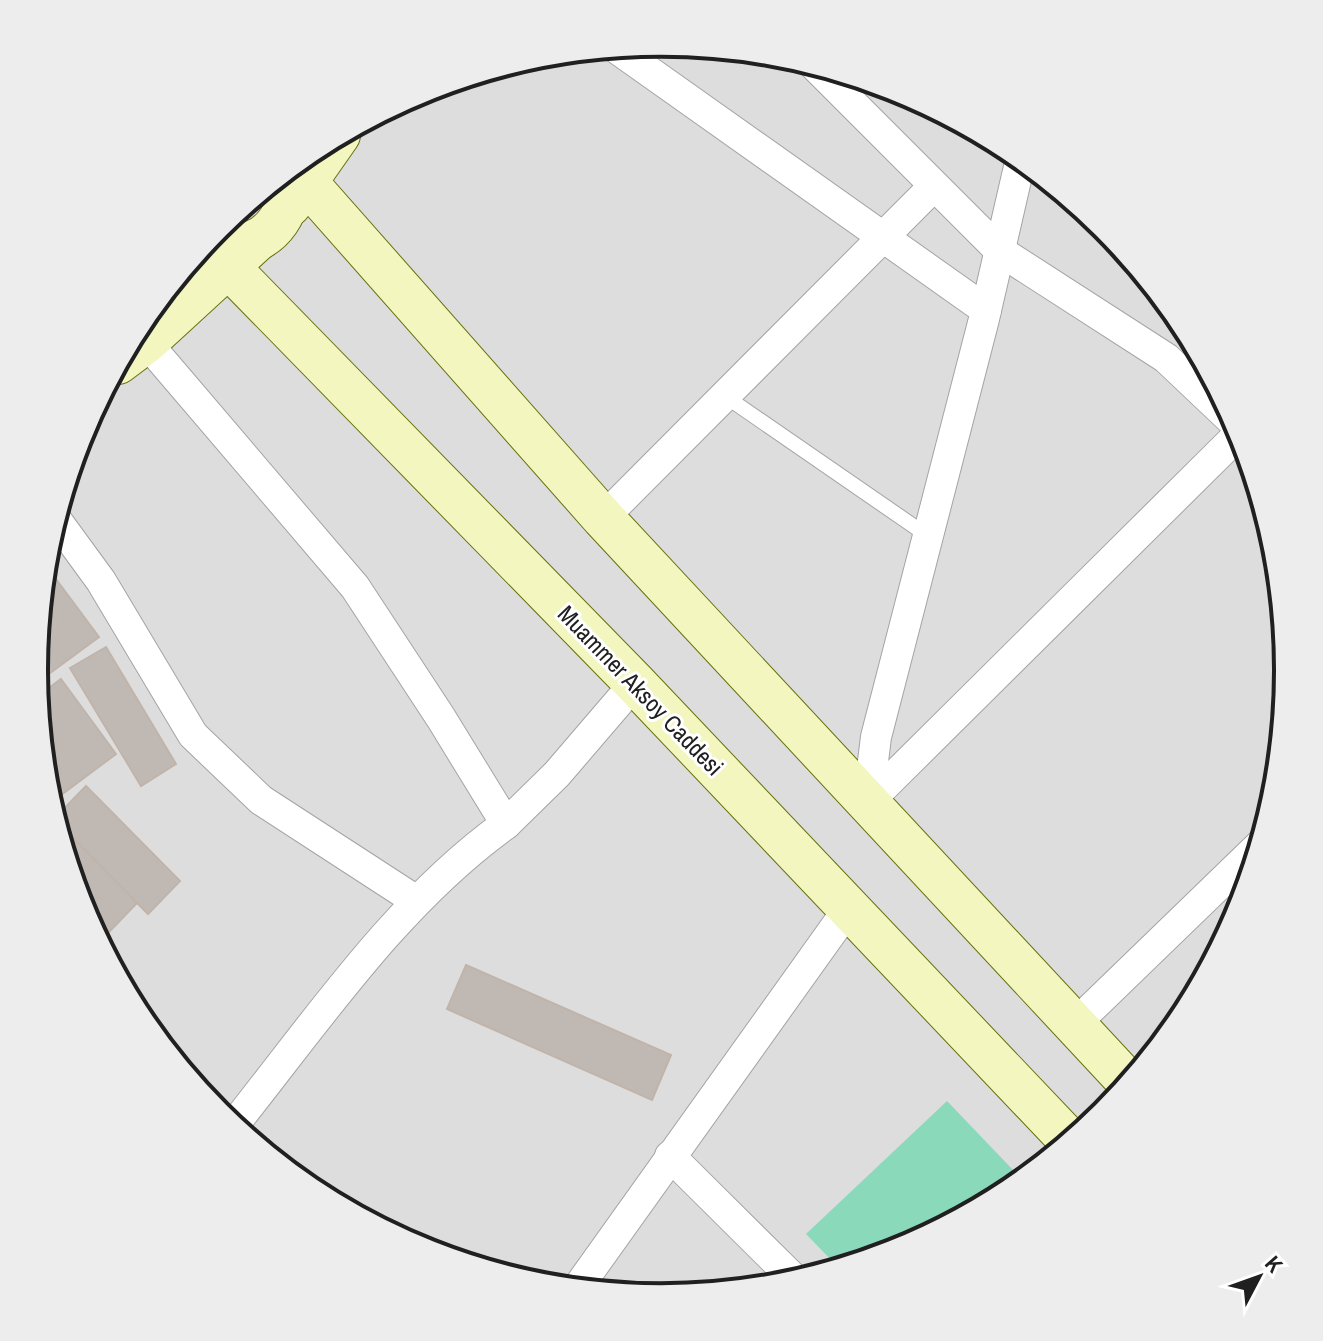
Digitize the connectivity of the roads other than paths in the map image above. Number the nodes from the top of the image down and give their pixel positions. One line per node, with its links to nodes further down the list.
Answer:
1 (630, 58): 7 (street)
2 (830, 81): 5 (street)
3 (1018, 172): 8 (street)
4 (295, 179): 6 (main road)
5 (934, 186): 7 (street); 8 (street)
6 (259, 215): 10 (main road); 15 (main road); 18 (main road, Muammer Aksoy Caddesi)
7 (884, 238): 9 (street); 12 (street)
8 (1000, 251): 9 (street); 13 (street)
9 (986, 310): 17 (street)
10 (147, 337)
11 (135, 356): 20 (street)
12 (725, 396): 15 (street); 17 (lane)
13 (1214, 404)
14 (1230, 441): 19 (street)
15 (603, 518): 19 (main road)
16 (65, 531): 22 (street)
17 (928, 536): 19 (street)
18 (635, 683): 20 (street); 23 (main road, Muammer Aksoy Caddesi)
19 (868, 802): 24 (main road)
20 (506, 824): 22 (street)
21 (1244, 860): 24 (street)
22 (415, 900): 26 (street)
23 (849, 908): 27 (main road, Muammer Aksoy Caddesi); 28 (street)
24 (1075, 1024): 25 (main road)
25 (1122, 1076)
26 (241, 1116)
27 (1063, 1134)
28 (670, 1156): 29 (street); 30 (street)
29 (786, 1271)
30 (584, 1279)

